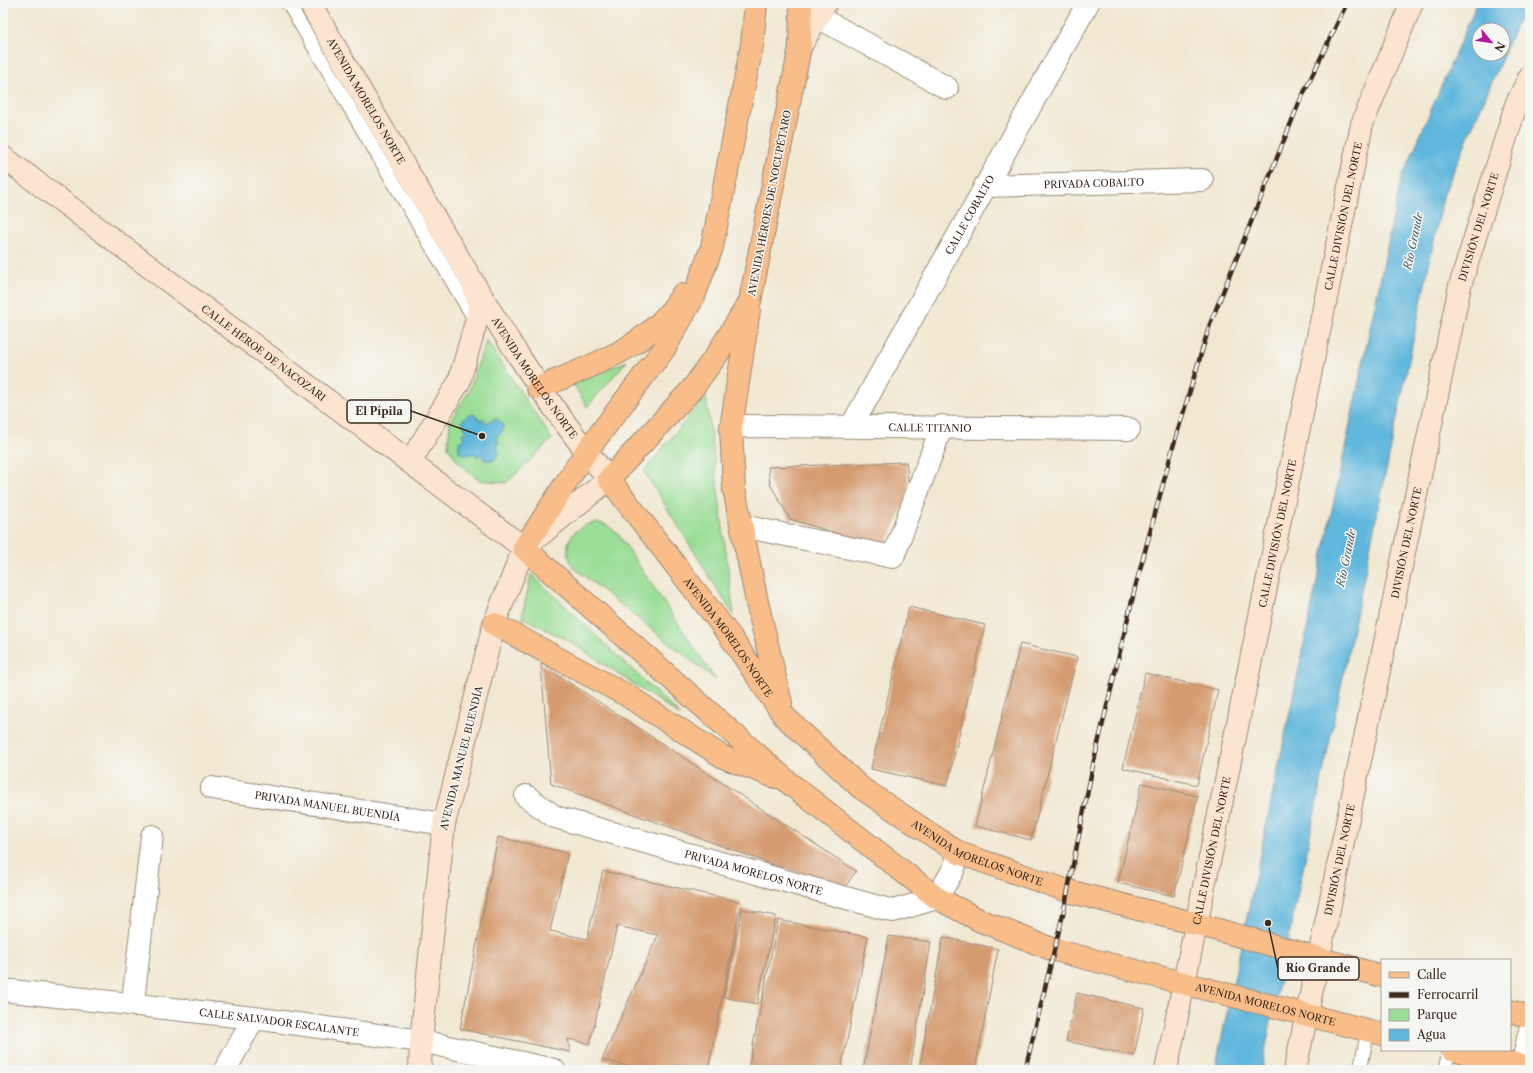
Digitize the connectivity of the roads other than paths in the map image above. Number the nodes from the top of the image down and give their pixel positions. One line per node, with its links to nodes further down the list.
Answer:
1 (288, 3): 17 (lane)
2 (310, 3): 15 (main road, AVENIDA MORELOS NORTE)
3 (756, 3): 14 (main road)
4 (801, 3): 8 (main road, AVENIDA HÉROES DE NOCUPÉTARO)
5 (1088, 3): 13 (street, CALLE COBALTO)
6 (1412, 3): 37 (main road, CALLE DIVISIÓN DEL NORTE)
7 (822, 10): 8 (main road); 10 (street)
8 (800, 47): 16 (main road, AVENIDA HÉROES DE NOCUPÉTARO)
9 (1530, 76): 38 (main road, DIVISIÓN DEL NORTE)
10 (947, 88)
11 (3, 157): 24 (main road, CALLE HÉROE DE NACOZARI)
12 (1202, 180): 13 (street, PRIVADA COBALTO)
13 (985, 186): 19 (street, CALLE COBALTO)
14 (712, 247): 18 (main road); 23 (main road)
15 (470, 278): 17 (main road); 18 (main road, AVENIDA MORELOS NORTE)
16 (750, 300): 21 (main road); 25 (main road, AVENIDA HÉROES DE NOCUPÉTARO)
17 (476, 322): 24 (main road)
18 (538, 388): 23 (main road, AVENIDA MORELOS NORTE)
19 (852, 425): 20 (street, CALLE TITANIO); 21 (street, CALLE TITANIO)
20 (942, 426): 22 (street, CALLE TITANIO); 26 (street)
21 (731, 428): 26 (main road)
22 (1129, 429)
23 (586, 452): 25 (main road, AVENIDA MORELOS NORTE); 27 (main road)
24 (410, 462): 27 (main road, CALLE HÉROE DE NACOZARI)
25 (609, 479): 27 (main road, AVENIDA HÉROES DE NOCUPÉTARO); 29 (main road, AVENIDA MORELOS NORTE)
26 (742, 526): 29 (main road)
27 (524, 548): 28 (main road, AVENIDA MANUEL BUENDÍA); 30 (main road, AVENIDA MORELOS NORTE)
28 (494, 624): 30 (main road); 33 (main road, AVENIDA MANUEL BUENDÍA)
29 (784, 716): 35 (main road, AVENIDA MORELOS NORTE)
30 (789, 783): 36 (main road, AVENIDA MORELOS NORTE)
31 (212, 788): 33 (street, PRIVADA MANUEL BUENDÍA)
32 (526, 796): 36 (street, PRIVADA MORELOS NORTE)
33 (444, 824): 49 (main road, AVENIDA MANUEL BUENDÍA)
34 (152, 836): 42 (street)
35 (958, 853): 36 (street); 37 (main road, AVENIDA MORELOS NORTE)
36 (937, 898): 40 (main road, AVENIDA MORELOS NORTE)
37 (1197, 924): 38 (main road, AVENIDA MORELOS NORTE); 40 (main road, CALLE DIVISIÓN DEL NORTE)
38 (1318, 958): 39 (main road, AVENIDA MORELOS NORTE); 44 (main road, DIVISIÓN DEL NORTE)
39 (1381, 976)
40 (1183, 983): 44 (main road, AVENIDA MORELOS NORTE); 56 (main road, CALLE DIVISIÓN DEL NORTE)
41 (3, 990): 42 (street, CALLE SALVADOR ESCALANTE)
42 (134, 1005): 46 (street, CALLE SALVADOR ESCALANTE)
43 (1511, 1011): 45 (main road)
44 (1305, 1015): 48 (main road, AVENIDA MORELOS NORTE); 57 (main road, DIVISIÓN DEL NORTE)
45 (1530, 1017)
46 (254, 1018): 49 (street, CALLE SALVADOR ESCALANTE); 53 (street)
47 (1530, 1030): 52 (street)
48 (1375, 1032): 58 (lane)
49 (420, 1041): 54 (main road, AVENIDA MANUEL BUENDÍA); 55 (street, CALLE SALVADOR ESCALANTE)
50 (1451, 1051): 59 (lane)
51 (1455, 1051): 52 (main road)
52 (1526, 1067)
53 (225, 1070)
54 (420, 1070)
55 (554, 1070)
56 (1166, 1070)
57 (1295, 1070)
58 (1360, 1070)
59 (1444, 1070)

